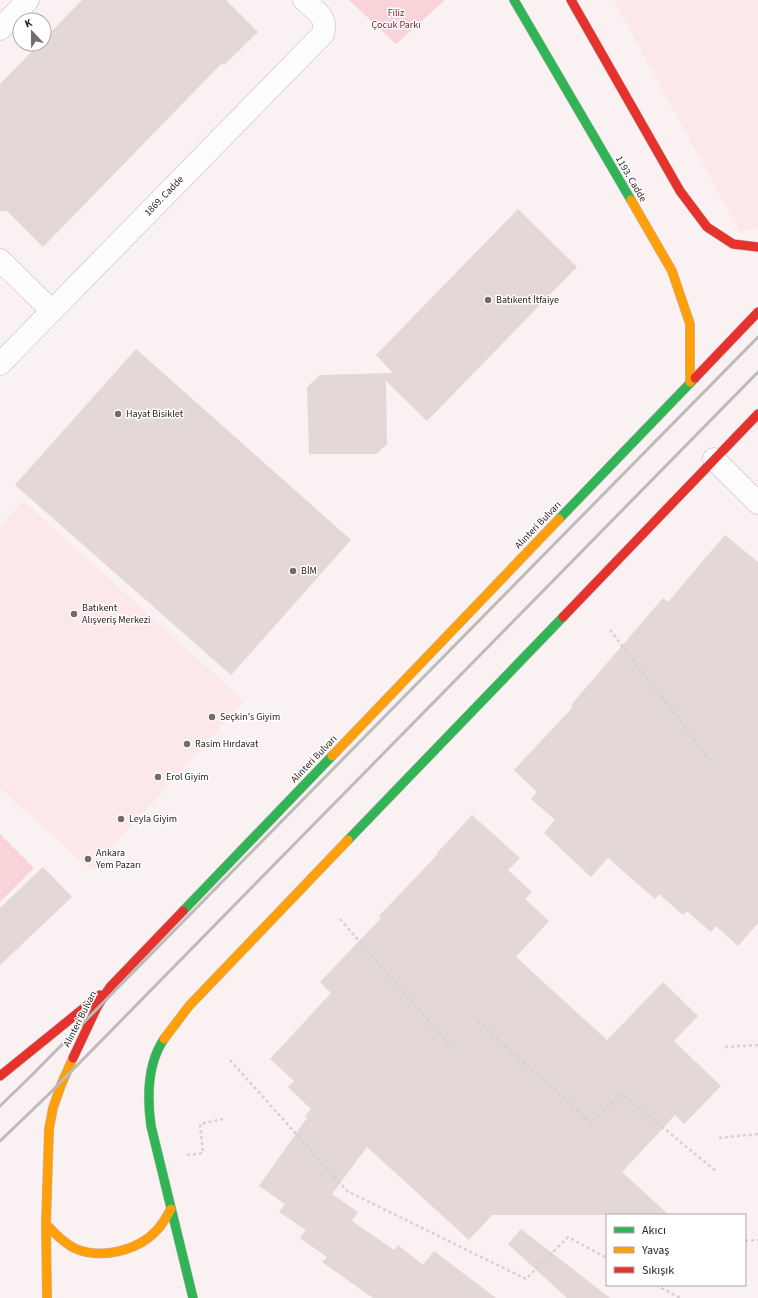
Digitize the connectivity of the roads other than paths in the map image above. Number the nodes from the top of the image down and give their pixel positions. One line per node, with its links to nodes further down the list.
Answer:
1 (28, 0): 5 (street)
2 (304, 0): 8 (street, 1869. Cadde)
3 (514, 0): 11 (main road, 1193. Cadde)
4 (571, 0): 6 (main road)
5 (0, 29)
6 (758, 248)
7 (0, 260): 8 (street)
8 (52, 311): 10 (street, 1869. Cadde)
9 (758, 312): 11 (main road, Alınteri Bulvarı)
10 (0, 364)
11 (690, 382): 15 (main road, Alınteri Bulvarı)
12 (758, 414): 13 (main road)
13 (714, 459): 14 (street); 17 (main road)
14 (758, 503)
15 (110, 987): 16 (main road); 18 (main road, Alınteri Bulvarı)
16 (0, 1076)
17 (171, 1209): 18 (main road); 20 (main road)
18 (46, 1224): 19 (main road, Alınteri Bulvarı)
19 (47, 1298)
20 (193, 1298)

